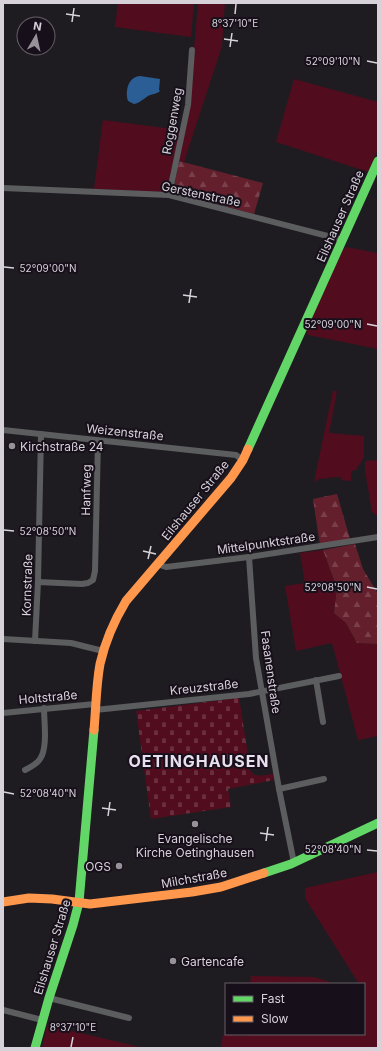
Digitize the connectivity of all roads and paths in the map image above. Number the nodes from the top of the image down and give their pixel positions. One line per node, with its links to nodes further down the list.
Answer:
1 (192, 50): 4 (street, Roggenweg)
2 (378, 162): 5 (street, Eilshauser Straße)
3 (3, 188): 4 (street, Gerstenstraße)
4 (169, 195): 5 (street, Gerstenstraße)
5 (343, 240): 9 (street, Eilshauser Straße)
6 (3, 430): 7 (street, Weizenstraße)
7 (41, 434): 8 (street, Weizenstraße); 13 (street, Kornstraße)
8 (98, 440): 9 (street, Weizenstraße); 13 (street, Hanfweg)
9 (243, 460): 12 (street, Eilshauser Straße)
10 (378, 537): 11 (street, Mittelpunktstraße)
11 (249, 557): 12 (street, Mittelpunktstraße); 19 (street, Fasanenstraße)
12 (157, 564): 16 (street, Eilshauser Straße)
13 (38, 582): 15 (street, Kornstraße)
14 (3, 639): 15 (street)
15 (36, 641): 16 (street)
16 (103, 651): 20 (street, Eilshauser Straße)
17 (339, 676): 18 (street, Kreuzstraße)
18 (316, 680): 19 (street, Kreuzstraße); 23 (street)
19 (261, 691): 20 (street, Kreuzstraße); 26 (street, Fasanenstraße)
20 (95, 707): 21 (street, Holtstraße); 30 (street, Eilshauser Straße)
21 (44, 708): 22 (street, Holtstraße); 24 (street)
22 (3, 713)
23 (323, 722)
24 (25, 770)
25 (324, 779): 26 (street)
26 (279, 789): 28 (street, Fasanenstraße)
27 (378, 823): 28 (street, Milchstraße)
28 (294, 863): 30 (street, Milchstraße)
29 (3, 902): 30 (street, Milchstraße)
30 (79, 902): 31 (street, Eilshauser Straße)
31 (49, 998): 33 (street); 34 (street, Eilshauser Straße)
32 (3, 1010): 34 (street)
33 (129, 1018)
34 (42, 1020): 35 (street, Eilshauser Straße)
35 (35, 1048)

